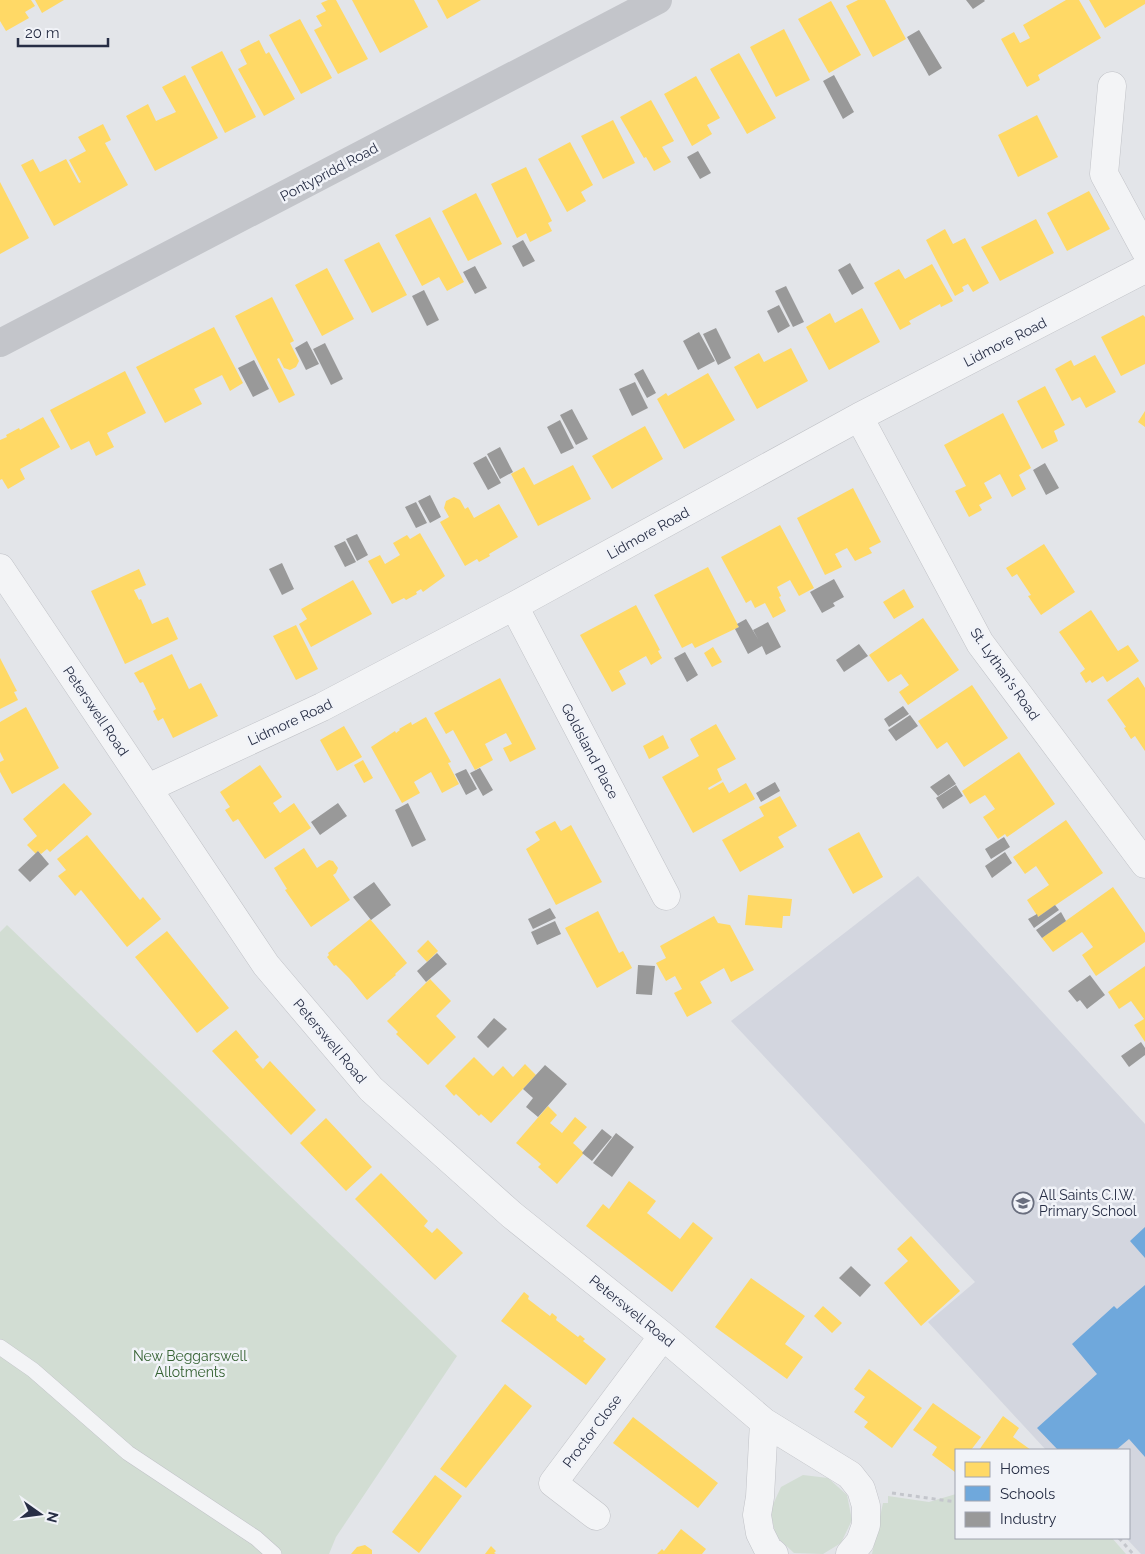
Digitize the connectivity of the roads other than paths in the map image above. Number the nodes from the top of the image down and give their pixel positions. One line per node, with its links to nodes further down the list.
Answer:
1 (658, 0): 5 (main road, Pontypridd Road)
2 (1112, 86): 3 (street)
3 (1145, 250)
4 (1145, 270): 6 (street, Lidmore Road)
5 (0, 343)
6 (859, 417): 8 (street, Lidmore Road); 10 (street, St. Lythan's Road)
7 (0, 568): 9 (street, Peterswell Road)
8 (514, 606): 9 (street, Lidmore Road); 11 (street, Goldsland Place)
9 (148, 788): 12 (street, Peterswell Road)
10 (1145, 864)
11 (666, 896)
12 (663, 1336): 14 (street, Peterswell Road); 15 (street, Proctor Close)
13 (0, 1347): 16 (lane)
14 (764, 1422): 17 (street); 18 (street, Peterswell Road)
15 (596, 1516)
16 (274, 1554)
17 (774, 1554)
18 (850, 1554)

